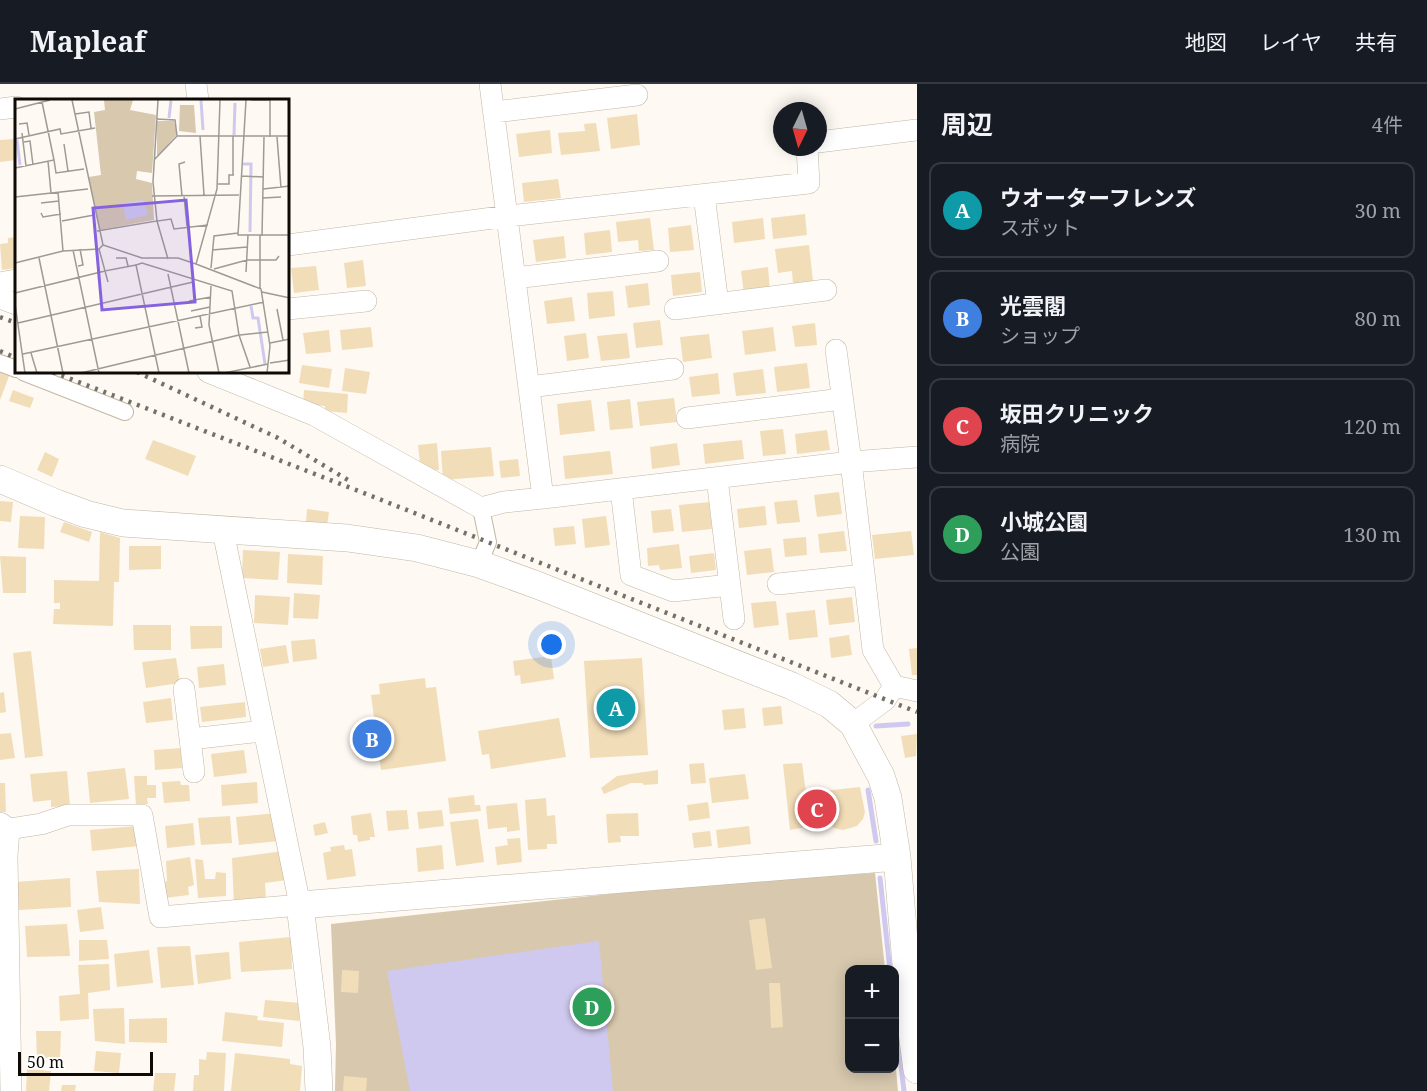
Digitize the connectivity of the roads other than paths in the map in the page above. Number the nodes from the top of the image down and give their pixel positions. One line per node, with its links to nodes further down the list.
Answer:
1 (196, 84): 4 (street)
2 (490, 84): 7 (street)
3 (636, 95): 7 (street)
4 (198, 99)
5 (15, 107): 6 (street)
6 (0, 109)
7 (494, 112): 12 (street)
8 (917, 130): 9 (street)
9 (827, 141)
10 (808, 156): 11 (street)
11 (704, 195): 12 (street); 22 (street)
12 (508, 216): 13 (street); 15 (street)
13 (290, 245)
14 (658, 261): 15 (street)
15 (515, 278): 31 (street)
16 (15, 280): 17 (street)
17 (0, 283)
18 (826, 290): 22 (street)
19 (0, 298): 21 (street)
20 (366, 300): 23 (street)
21 (15, 304)
22 (718, 304): 24 (street)
23 (290, 309)
24 (675, 309)
25 (836, 350): 32 (street)
26 (0, 363): 27 (street)
27 (15, 369)
28 (673, 369): 31 (street)
29 (28, 374): 33 (street)
30 (233, 376): 41 (street)
31 (529, 387): 40 (street)
32 (842, 399): 34 (street); 36 (street)
33 (125, 412)
34 (687, 418)
35 (917, 457): 36 (street)
36 (850, 462): 37 (street); 44 (street)
37 (717, 478): 39 (street); 46 (street)
38 (0, 479): 42 (street)
39 (621, 489): 40 (street); 46 (street)
40 (543, 498): 41 (street)
41 (481, 508): 43 (street)
42 (223, 531): 43 (street); 52 (street)
43 (479, 564): 51 (street)
44 (864, 575): 45 (street); 48 (street)
45 (778, 584)
46 (730, 585): 47 (street)
47 (734, 619)
48 (894, 686): 50 (street); 51 (street)
49 (184, 689): 53 (street)
50 (917, 691)
51 (853, 724): 56 (street)
52 (263, 731): 53 (street); 57 (street)
53 (190, 739): 54 (street)
54 (194, 772)
55 (4, 826): 57 (street); 60 (street)
56 (897, 857): 57 (street); 58 (street)
57 (300, 905): 61 (street)
58 (914, 1023): 59 (street)
59 (917, 1070)
60 (11, 1091)
61 (319, 1091)

